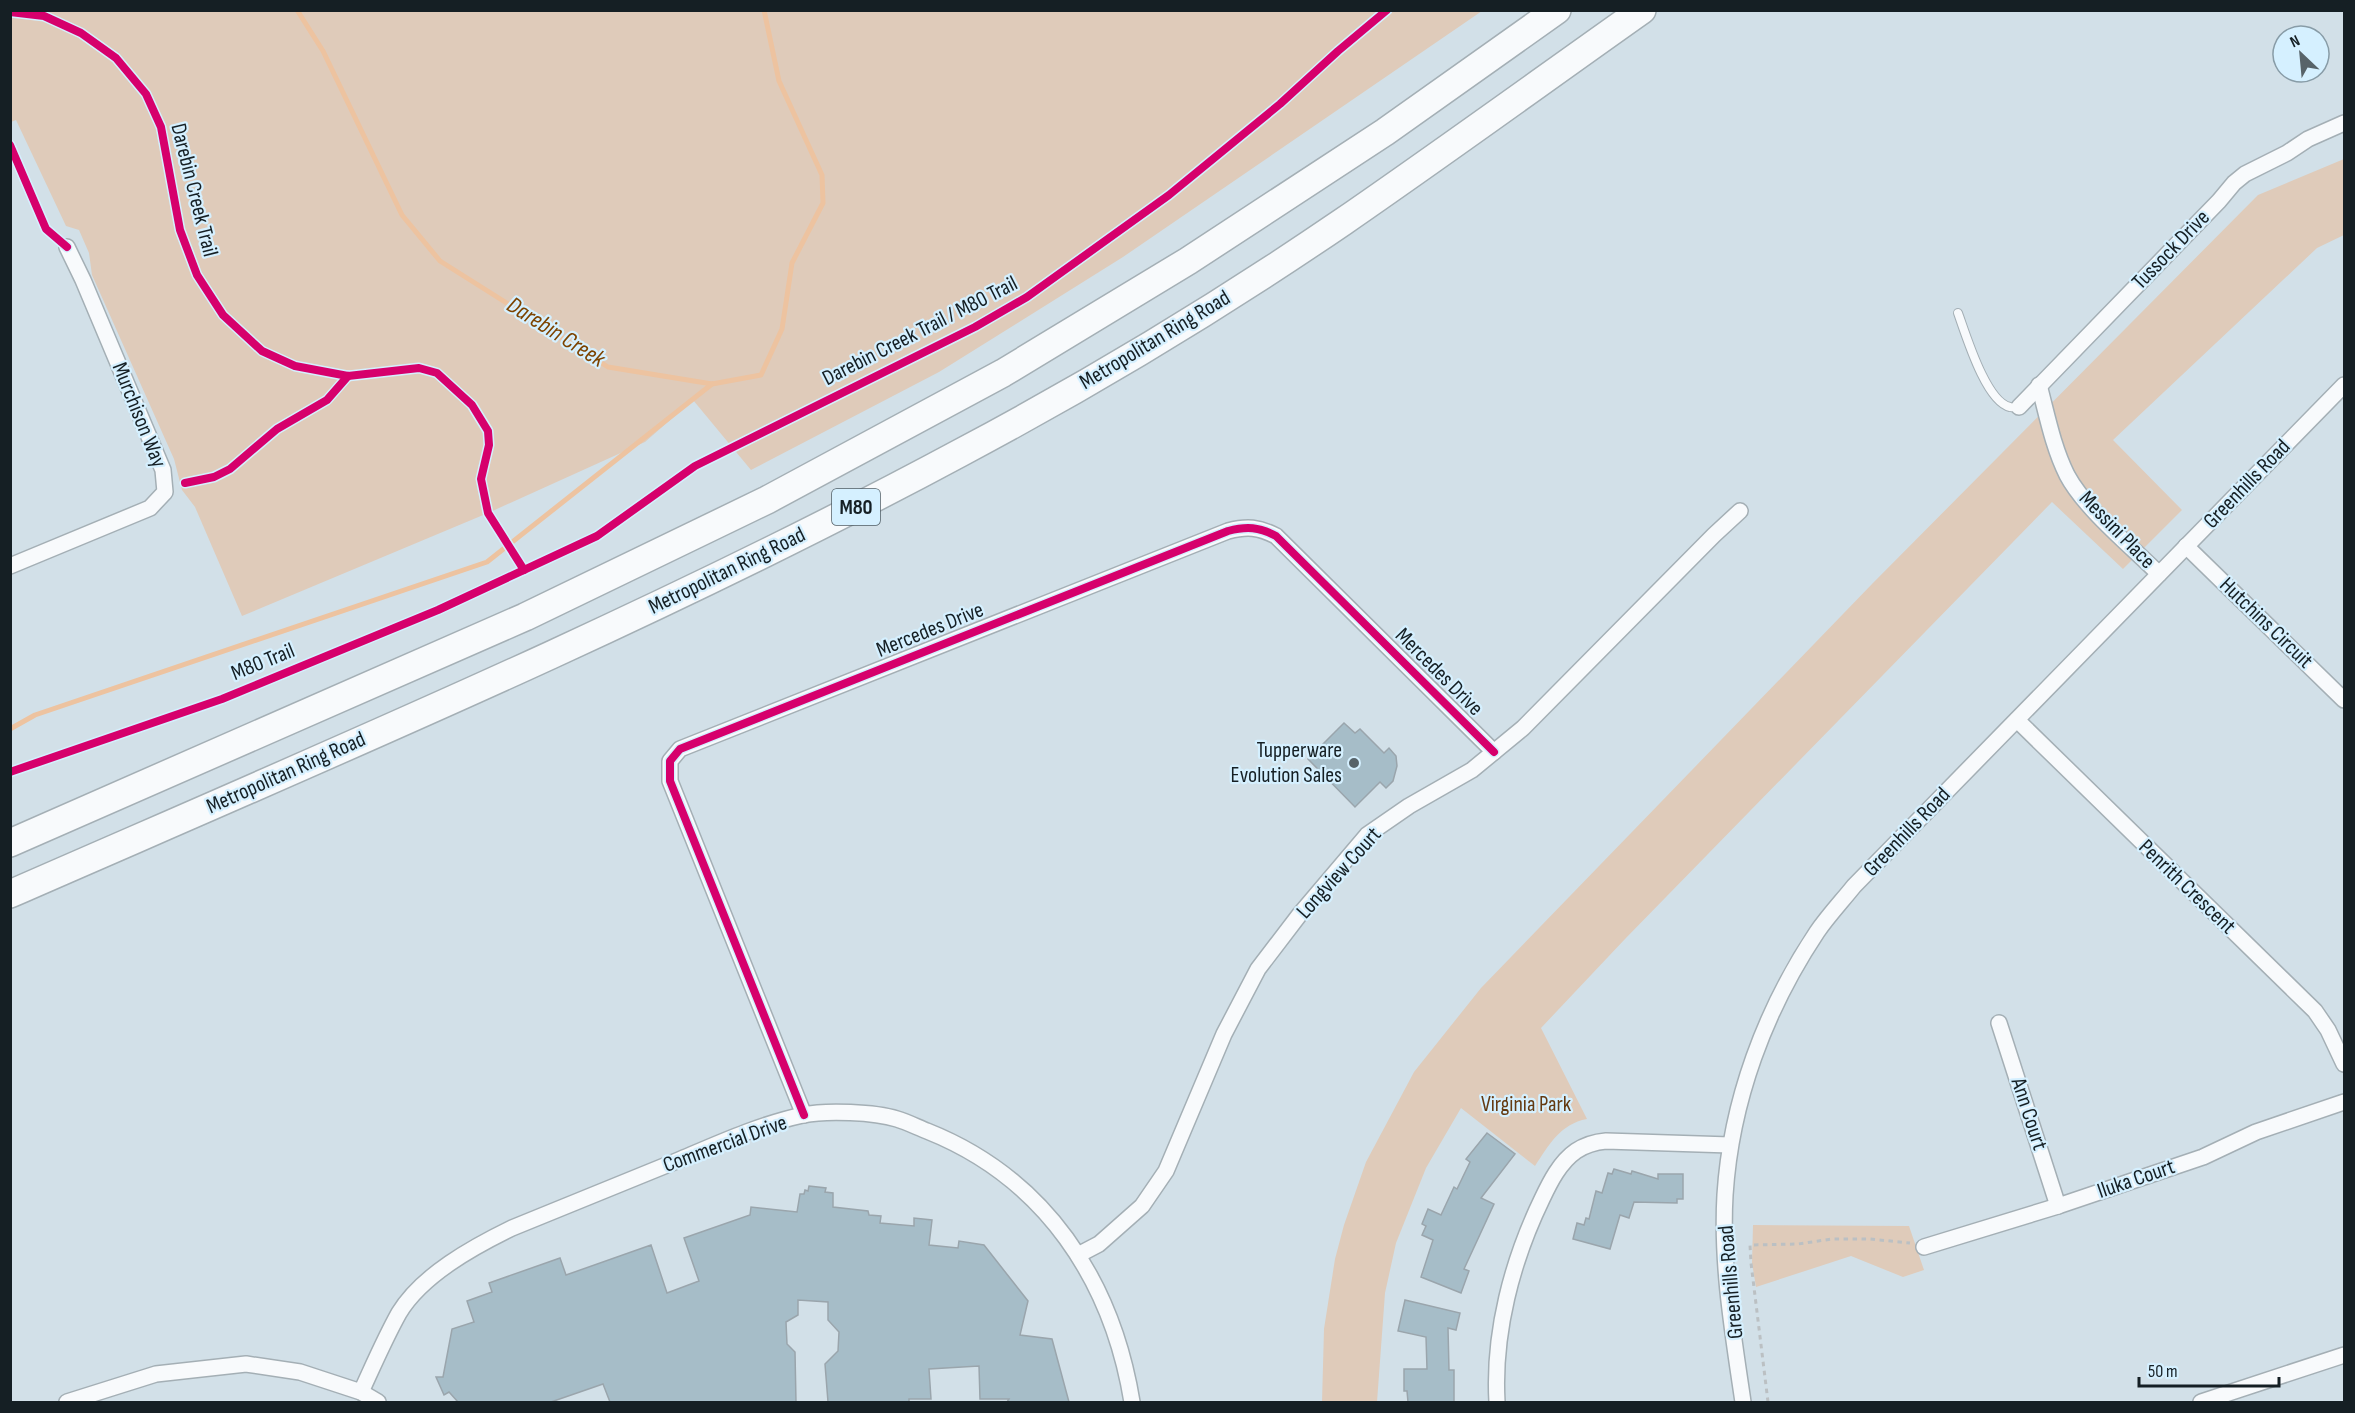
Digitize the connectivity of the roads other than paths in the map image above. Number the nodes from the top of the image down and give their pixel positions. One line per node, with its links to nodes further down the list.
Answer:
1 (1557, 10): 16 (highway, Metropolitan Ring Road / M80)
2 (1642, 10): 17 (highway, Metropolitan Ring Road / M80)
3 (2344, 123): 6 (street, Tussock Drive)
4 (67, 247): 11 (street, Murchison Way)
5 (1958, 313): 8 (lane)
6 (2039, 385): 8 (street, Tussock Drive); 12 (street, Messini Place)
7 (2344, 385): 10 (street, Greenhills Road)
8 (2019, 407)
9 (1740, 511): 15 (street, Longview Court)
10 (2186, 546): 12 (street, Greenhills Road); 13 (street, Hutchins Circuit)
11 (10, 566)
12 (2159, 574): 14 (street, Greenhills Road)
13 (2344, 700)
14 (2017, 720): 19 (street, Penrith Crescent); 22 (street, Greenhills Road)
15 (1494, 752): 21 (street, Mercedes Drive); 25 (street, Longview Court)
16 (10, 843)
17 (10, 894)
18 (1999, 1023): 23 (street, Ann Court)
19 (2344, 1064)
20 (2344, 1102): 23 (street, Iluka Court)
21 (804, 1114): 25 (street, Commercial Drive); 27 (street, Commercial Drive)
22 (1730, 1145): 31 (street); 32 (street, Greenhills Road)
23 (2058, 1206): 24 (street, Iluka Court)
24 (1924, 1247)
25 (1078, 1255): 30 (street, Commercial Drive)
26 (2344, 1357): 33 (street)
27 (361, 1392): 28 (street); 29 (street)
28 (67, 1402)
29 (378, 1402)
30 (1132, 1402)
31 (1497, 1402)
32 (1743, 1402)
33 (2201, 1402)

